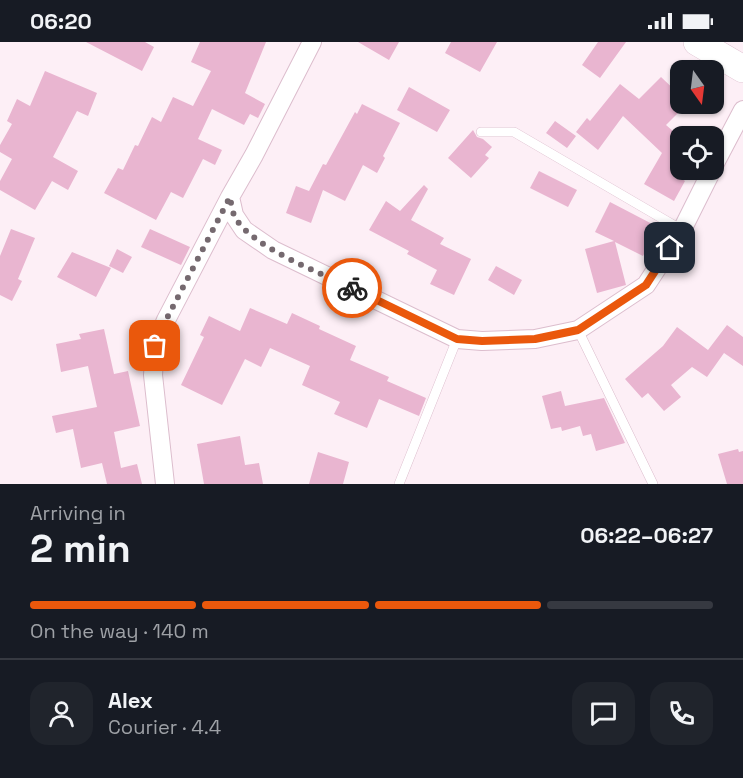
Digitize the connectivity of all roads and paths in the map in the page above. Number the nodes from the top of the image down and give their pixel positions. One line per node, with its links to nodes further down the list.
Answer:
1 (312, 42): 8 (street)
2 (697, 42): 3 (main road)
3 (743, 69)
4 (743, 110): 6 (street)
5 (481, 132): 9 (lane)
6 (724, 146)
7 (707, 180): 9 (street)
8 (230, 197): 11 (street); 12 (street)
9 (682, 230): 10 (street)
10 (578, 330): 11 (street); 14 (lane)
11 (457, 339): 13 (lane)
12 (165, 484)
13 (399, 484)
14 (652, 484)

